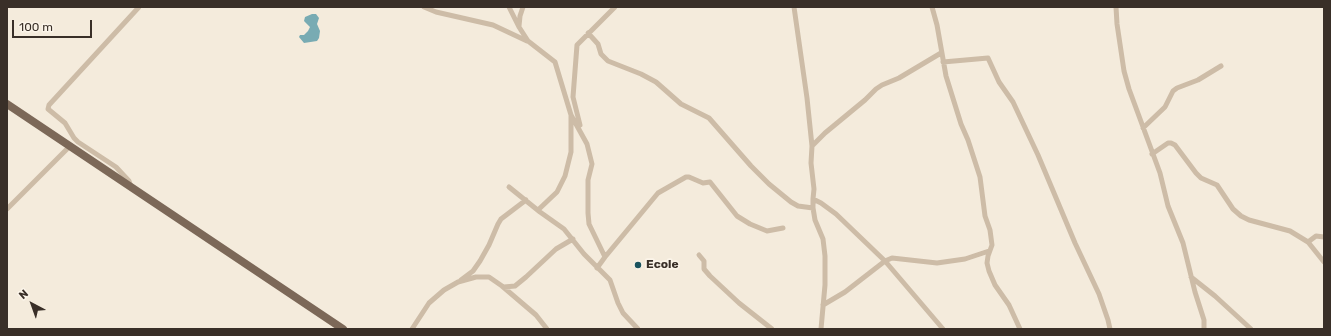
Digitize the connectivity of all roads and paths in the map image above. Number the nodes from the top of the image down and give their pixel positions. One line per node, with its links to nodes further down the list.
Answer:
1 (139, 7): 22 (street)
2 (424, 7): 11 (street)
3 (509, 7): 9 (street)
4 (523, 7): 9 (street)
5 (615, 7): 10 (street)
6 (794, 7): 20 (street)
7 (932, 7): 12 (street)
8 (1116, 7): 17 (street)
9 (519, 27): 11 (street)
10 (588, 33): 18 (street); 26 (street)
11 (528, 41): 16 (street)
12 (940, 53): 13 (street); 20 (street)
13 (942, 62): 33 (street); 51 (street)
14 (1221, 66): 17 (street)
15 (7, 104): 19 (main road)
16 (571, 115): 18 (street); 28 (street)
17 (1143, 128): 21 (street)
18 (581, 132): 35 (street)
19 (70, 146): 22 (main road); 27 (street)
20 (812, 146): 24 (street)
21 (1152, 154): 32 (street); 39 (street)
22 (131, 187): 43 (main road)
23 (509, 187): 25 (street)
24 (813, 199): 26 (street); 36 (street)
25 (526, 200): 28 (street); 40 (street)
26 (813, 208): 42 (street)
27 (7, 209)
28 (538, 210): 31 (street)
29 (783, 228): 35 (street)
30 (1324, 237): 32 (street)
31 (573, 240): 38 (street); 41 (street)
32 (1308, 242): 37 (street)
33 (990, 251): 36 (street); 50 (street)
34 (699, 255): 47 (street)
35 (605, 257): 38 (street)
36 (886, 261): 42 (street); 49 (street)
37 (1324, 262)
38 (597, 268): 46 (street)
39 (1191, 276): 52 (street); 53 (street)
40 (458, 282): 41 (street); 44 (street)
41 (504, 287): 45 (street)
42 (823, 305): 48 (street)
43 (343, 329)
44 (412, 329)
45 (547, 329)
46 (638, 329)
47 (772, 329)
48 (821, 329)
49 (943, 329)
50 (1020, 329)
51 (1110, 329)
52 (1204, 329)
53 (1251, 329)

